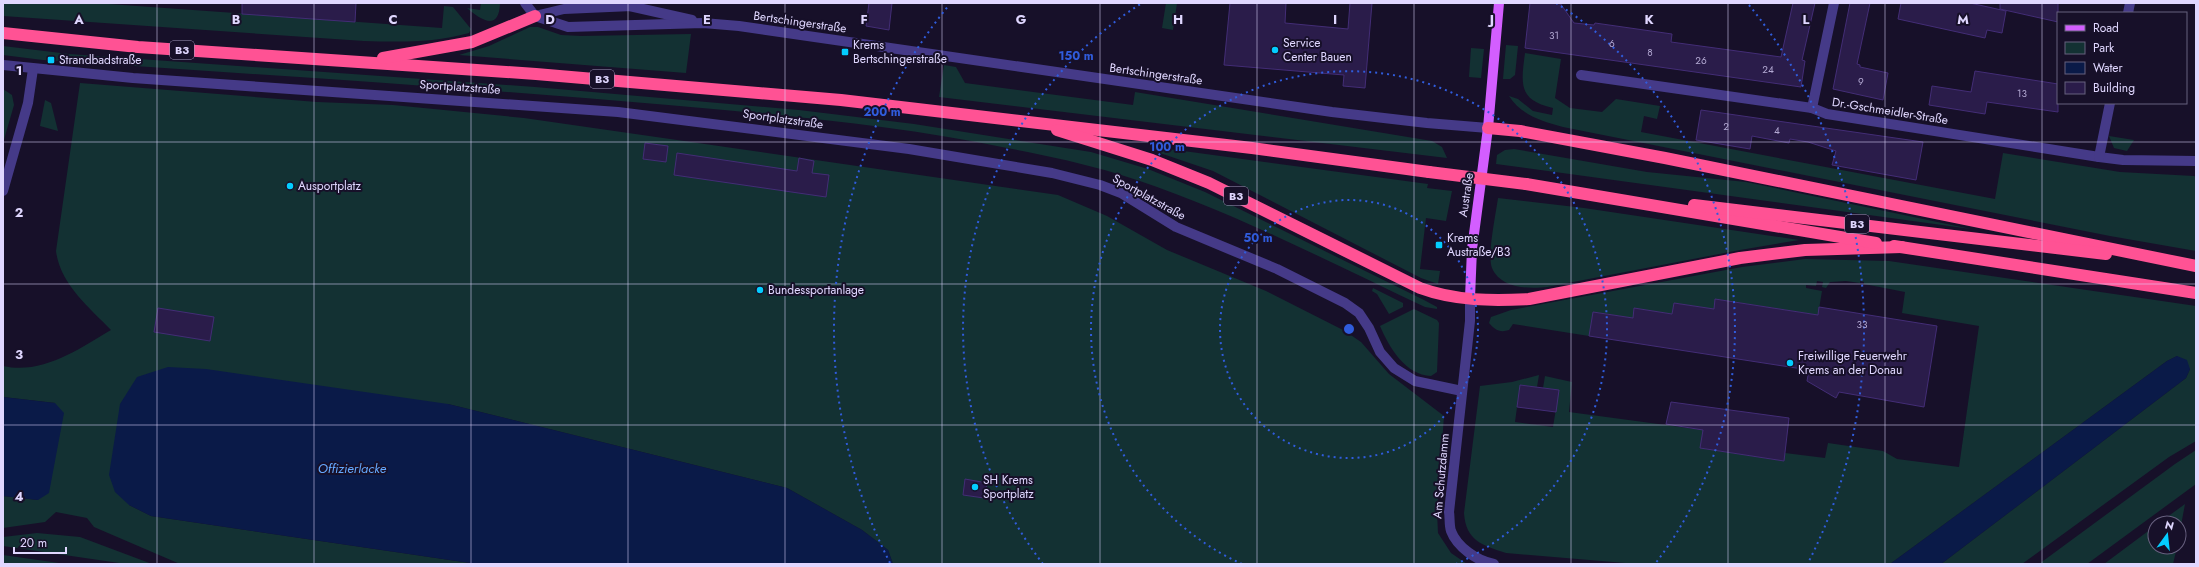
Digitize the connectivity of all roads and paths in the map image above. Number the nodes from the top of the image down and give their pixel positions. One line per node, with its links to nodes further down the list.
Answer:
1 (525, 3): 6 (street, Bertschingerstraße)
2 (619, 3): 5 (street, Bertschingerstraße)
3 (1499, 3): 16 (main road, Austraße)
4 (1834, 3): 14 (street)
5 (632, 6): 6 (street, Bertschingerstraße); 7 (street, Bertschingerstraße)
6 (535, 16): 7 (street, Bertschingerstraße); 9 (highway)
7 (703, 23): 16 (street, Bertschingerstraße)
8 (3, 33): 9 (highway, B3)
9 (362, 61): 15 (highway, B3)
10 (3, 65): 11 (street)
11 (33, 68): 20 (street); 25 (street, Sportplatzstraße)
12 (1581, 75): 14 (street, Dr.-Gschmeidler-Straße)
13 (2110, 104): 17 (street)
14 (1812, 108): 17 (street, Dr.-Gschmeidler-Straße)
15 (1029, 121): 19 (highway, B3, bridge); 24 (highway, B3)
16 (1488, 128): 22 (highway); 24 (main road, Austraße)
17 (2099, 157): 18 (street, Dr.-Gschmeidler-Straße)
18 (2196, 161)
19 (1526, 184): 21 (highway, B3); 22 (highway, B3)
20 (3, 192)
21 (1902, 247): 23 (highway, B3); 24 (highway)
22 (2192, 265)
23 (2196, 293)
24 (1470, 298): 25 (street, Austraße)
25 (1462, 391): 26 (street, Am Schutzdamm)
26 (1494, 564)

